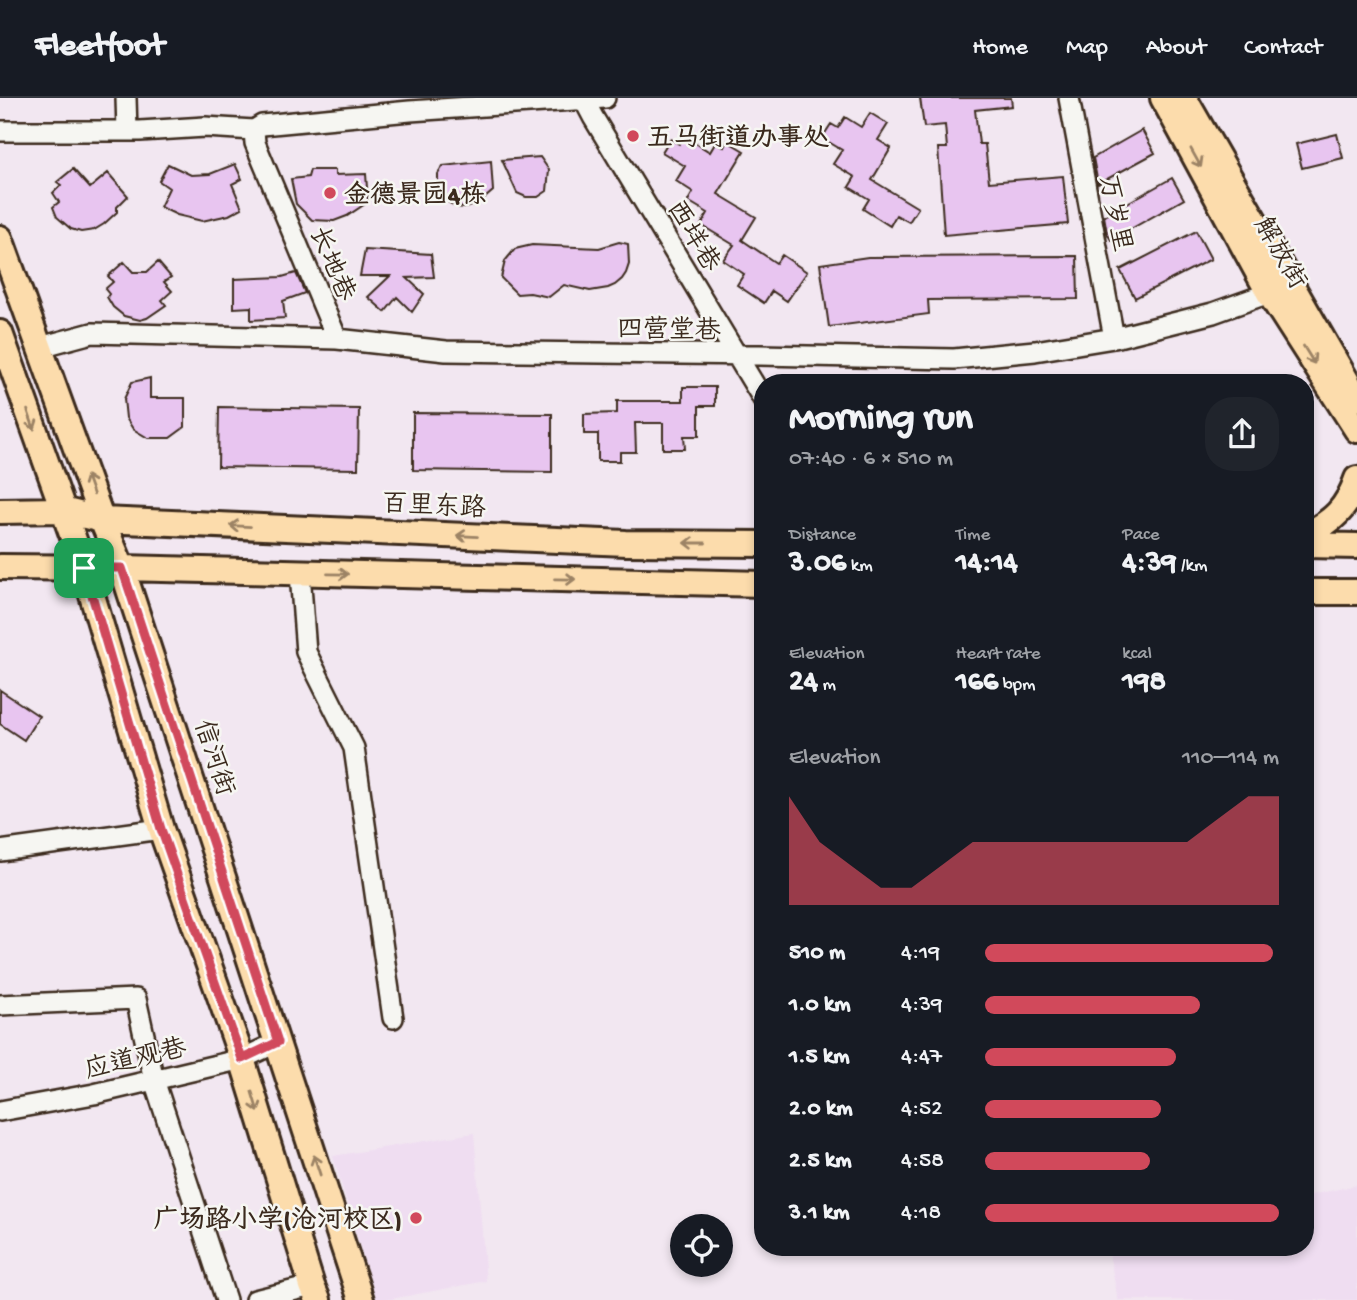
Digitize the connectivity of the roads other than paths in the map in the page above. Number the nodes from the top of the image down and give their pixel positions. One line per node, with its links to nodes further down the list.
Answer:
1 (126, 98): 9 (street)
2 (605, 98): 6 (street)
3 (1069, 98): 13 (street, 万岁里)
4 (1163, 98): 11 (main road, 解放街, one-way to 11)
5 (1184, 98): 11 (main road, 解放街)
6 (584, 99): 7 (street); 16 (street, 西垟巷)
7 (254, 130): 9 (street); 14 (street, 长地巷)
8 (0, 131): 9 (street)
9 (127, 131)
10 (0, 238): 15 (main road, 信河街)
11 (1279, 286): 13 (street, 四营堂巷); 18 (main road, 解放街); 19 (main road, 解放街, one-way to 19)
12 (0, 333): 21 (main road, one-way to 21)
13 (1114, 338): 16 (street, 四营堂巷)
14 (337, 339): 15 (street, 四营堂巷); 16 (street, 四营堂巷)
15 (40, 347): 23 (main road, 信河街, one-way to 15)
16 (737, 355): 17 (street, 西垟巷)
17 (754, 384)
18 (1357, 399)
19 (1357, 430)
20 (1357, 479): 24 (main road)
21 (62, 510): 22 (main road, 百里东路); 23 (main road, 百里东路); 29 (main road)
22 (0, 511)
23 (102, 520): 25 (main road, 百里东路, one-way to 23); 30 (main road, 信河街)
24 (1314, 531)
25 (754, 544)
26 (1314, 545): 27 (main road)
27 (1357, 546)
28 (0, 567): 29 (main road)
29 (84, 568): 30 (main road); 35 (main road)
30 (122, 568): 31 (main road); 39 (main road, 信河街)
31 (300, 573): 32 (main road, one-way to 32); 38 (street)
32 (754, 583)
33 (1314, 592): 34 (main road)
34 (1357, 592)
35 (161, 829): 36 (street); 40 (main road)
36 (0, 851)
37 (0, 1005): 41 (street)
38 (393, 1018)
39 (278, 1042): 40 (street, 应道观巷); 46 (main road, 信河街, one-way to 39)
40 (242, 1059): 41 (street, 应道观巷); 43 (main road, one-way to 43)
41 (154, 1080): 42 (street, 应道观巷); 44 (street)
42 (0, 1111)
43 (315, 1293): 45 (street)
44 (226, 1300)
45 (255, 1300)
46 (361, 1300)

